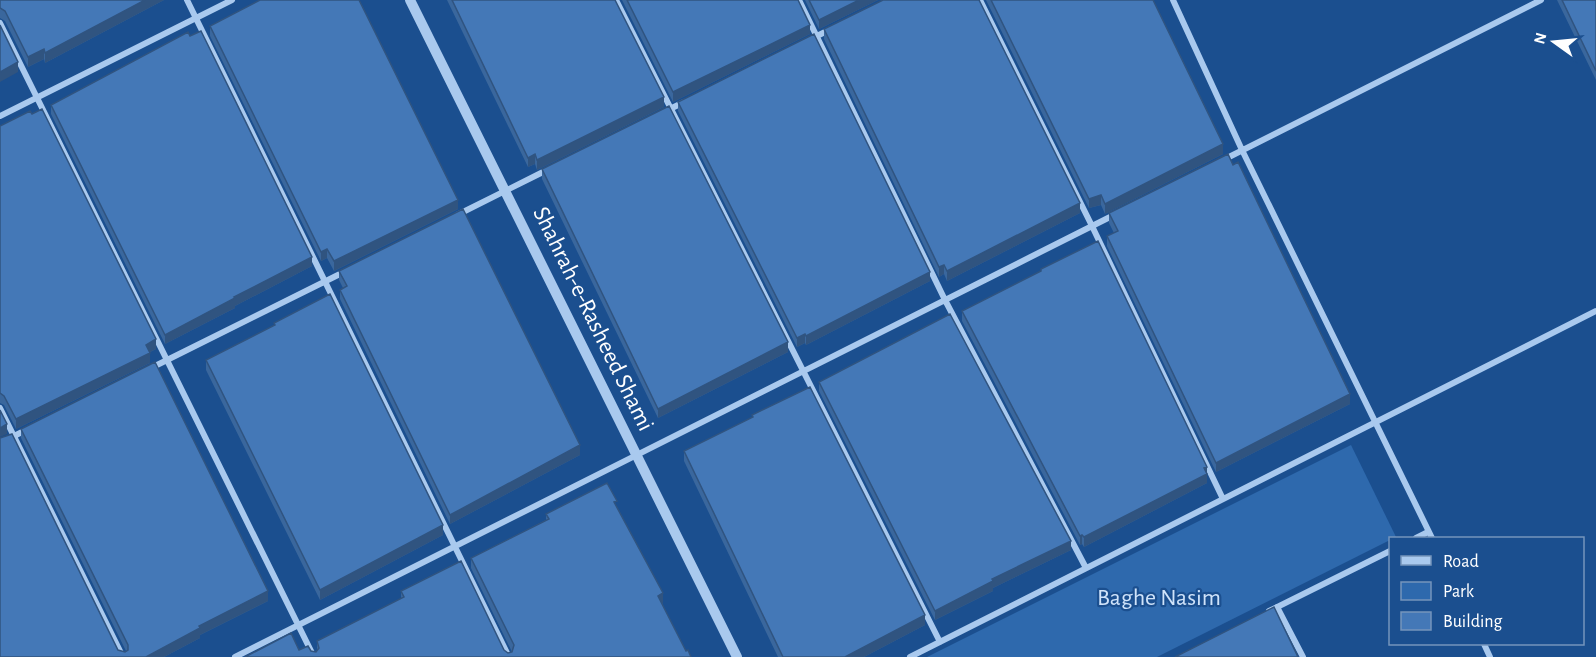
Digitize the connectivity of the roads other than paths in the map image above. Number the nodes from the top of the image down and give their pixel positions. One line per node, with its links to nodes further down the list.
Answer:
1 (188, 0): 9 (street)
2 (232, 0): 9 (street)
3 (410, 0): 22 (street, Shahrah-e-Rasheed Shami)
4 (616, 0): 16 (street)
5 (799, 0): 12 (street)
6 (980, 0): 25 (street)
7 (1173, 0): 19 (street)
8 (1541, 0): 19 (street)
9 (196, 18): 14 (street); 27 (street)
10 (0, 23): 14 (street)
11 (838, 26): 12 (street)
12 (817, 36): 13 (street); 28 (street)
13 (806, 41)
14 (37, 97): 18 (street); 30 (street)
15 (691, 99): 16 (street)
16 (670, 109): 17 (street); 32 (street)
17 (660, 114)
18 (0, 116)
19 (1242, 150): 20 (street); 34 (street)
20 (1221, 161)
21 (558, 165): 22 (street)
22 (506, 191): 24 (street); 38 (street, Shahrah-e-Rasheed Shami)
23 (1124, 210): 25 (street)
24 (453, 217)
25 (1092, 226): 28 (street); 39 (street)
26 (357, 265): 27 (street)
27 (325, 281): 30 (street); 41 (street)
28 (945, 300): 32 (street); 43 (street)
29 (1596, 311): 34 (street)
30 (167, 360): 31 (street); 46 (street)
31 (146, 370)
32 (803, 371): 38 (street); 47 (street)
33 (0, 408): 36 (street)
34 (1375, 421): 39 (street); 40 (street)
35 (34, 426): 36 (street)
36 (14, 436): 37 (street); 48 (street)
37 (0, 443)
38 (637, 455): 41 (street); 52 (street, Shahrah-e-Rasheed Shami)
39 (1223, 499): 43 (street)
40 (1430, 535)
41 (455, 546): 46 (street); 51 (street)
42 (1389, 552): 44 (street)
43 (1086, 567): 47 (street)
44 (1277, 608): 45 (street); 54 (street)
45 (1267, 612)
46 (298, 625): 49 (street); 50 (street)
47 (940, 642): 53 (street)
48 (123, 657)
49 (235, 657)
50 (314, 657)
51 (509, 657)
52 (737, 657)
53 (910, 657)
54 (1303, 657)

